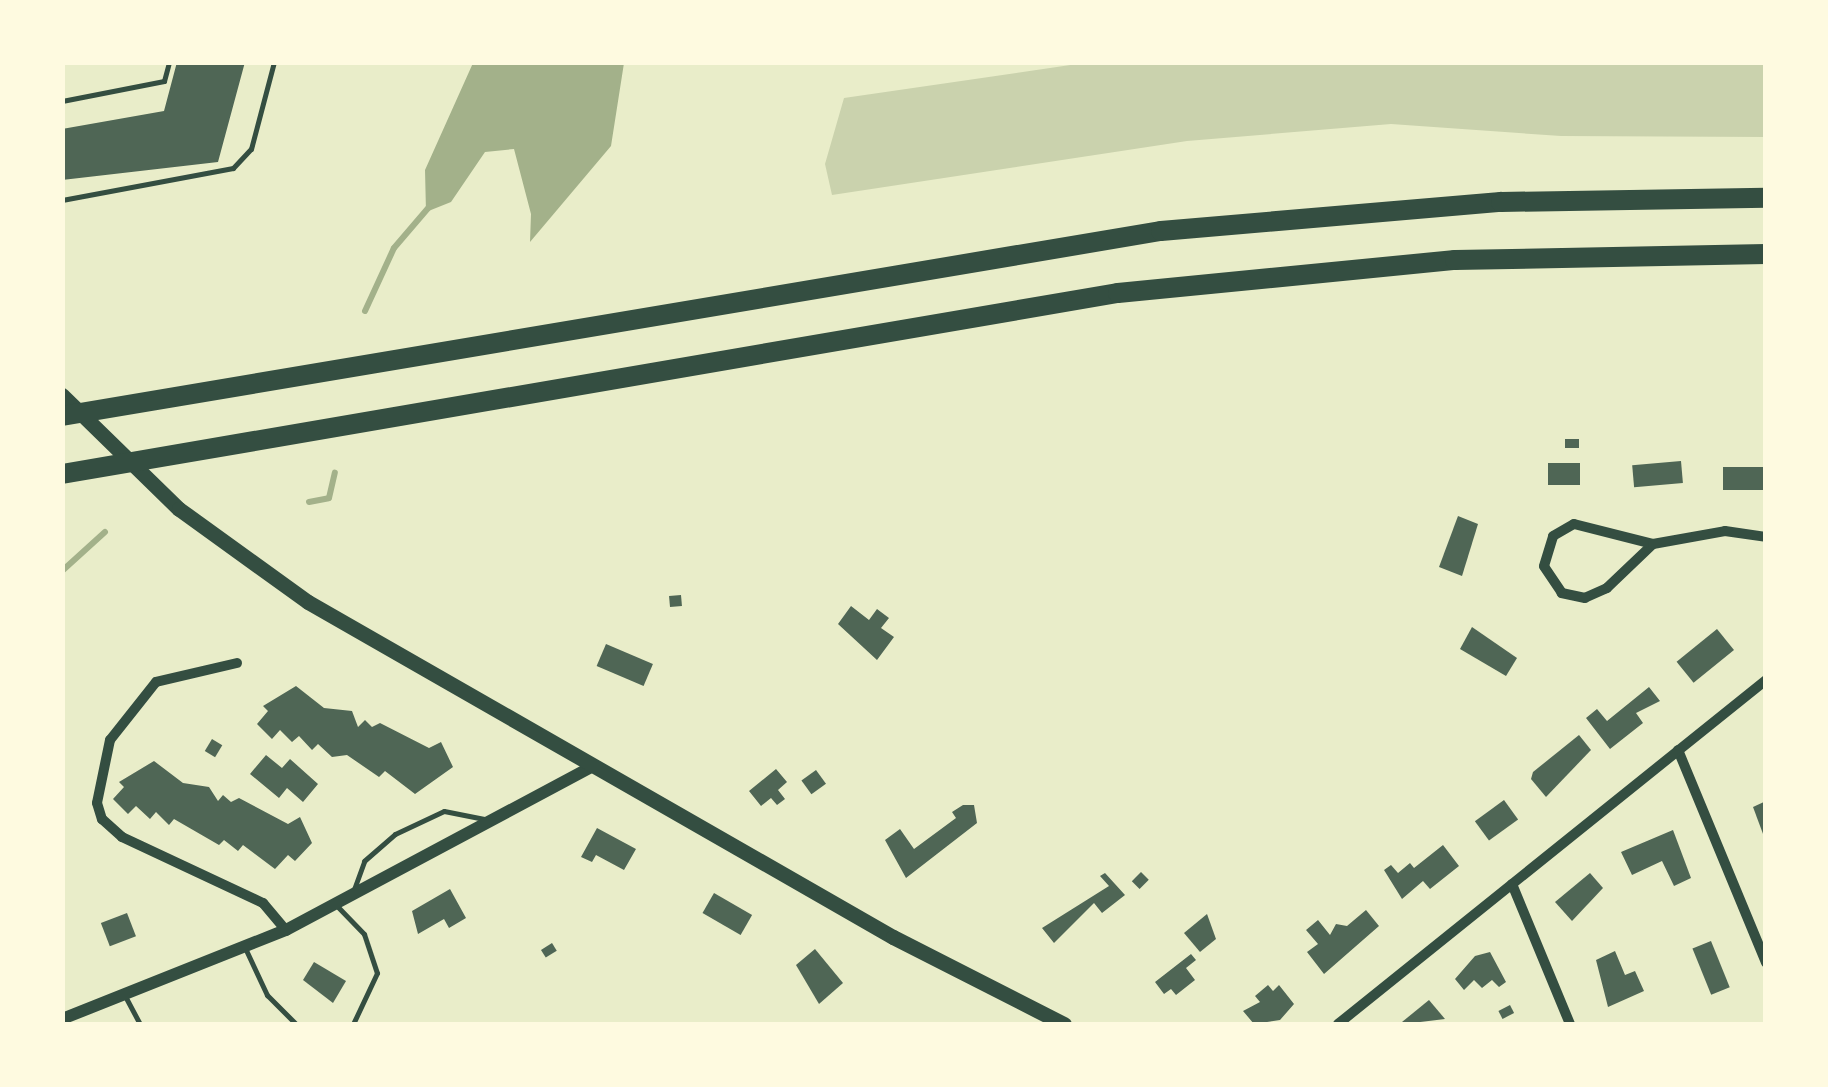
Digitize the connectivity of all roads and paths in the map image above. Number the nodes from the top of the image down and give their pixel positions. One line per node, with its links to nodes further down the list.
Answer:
1 (169, 62): 3 (lane)
2 (274, 62): 5 (lane)
3 (62, 100)
4 (1766, 198): 8 (highway)
5 (62, 200)
6 (1766, 254): 9 (highway)
7 (62, 394): 15 (main road)
8 (62, 416)
9 (62, 474)
10 (1766, 537): 11 (street)
11 (1653, 544): 11 (street)
12 (237, 663): 20 (street)
13 (1766, 680): 14 (street)
14 (1678, 750): 17 (street); 22 (street)
15 (591, 766): 16 (street); 28 (main road)
16 (492, 820): 18 (street); 18 (lane)
17 (1512, 884): 29 (street); 30 (street)
18 (352, 896): 19 (street)
19 (336, 904): 20 (street); 27 (lane)
20 (286, 930): 21 (street)
21 (245, 947): 23 (street); 26 (lane)
22 (1766, 962)
23 (126, 996): 24 (street); 25 (lane)
24 (62, 1019)
25 (140, 1024)
26 (296, 1024)
27 (353, 1024)
28 (1064, 1024)
29 (1339, 1024)
30 (1570, 1024)

